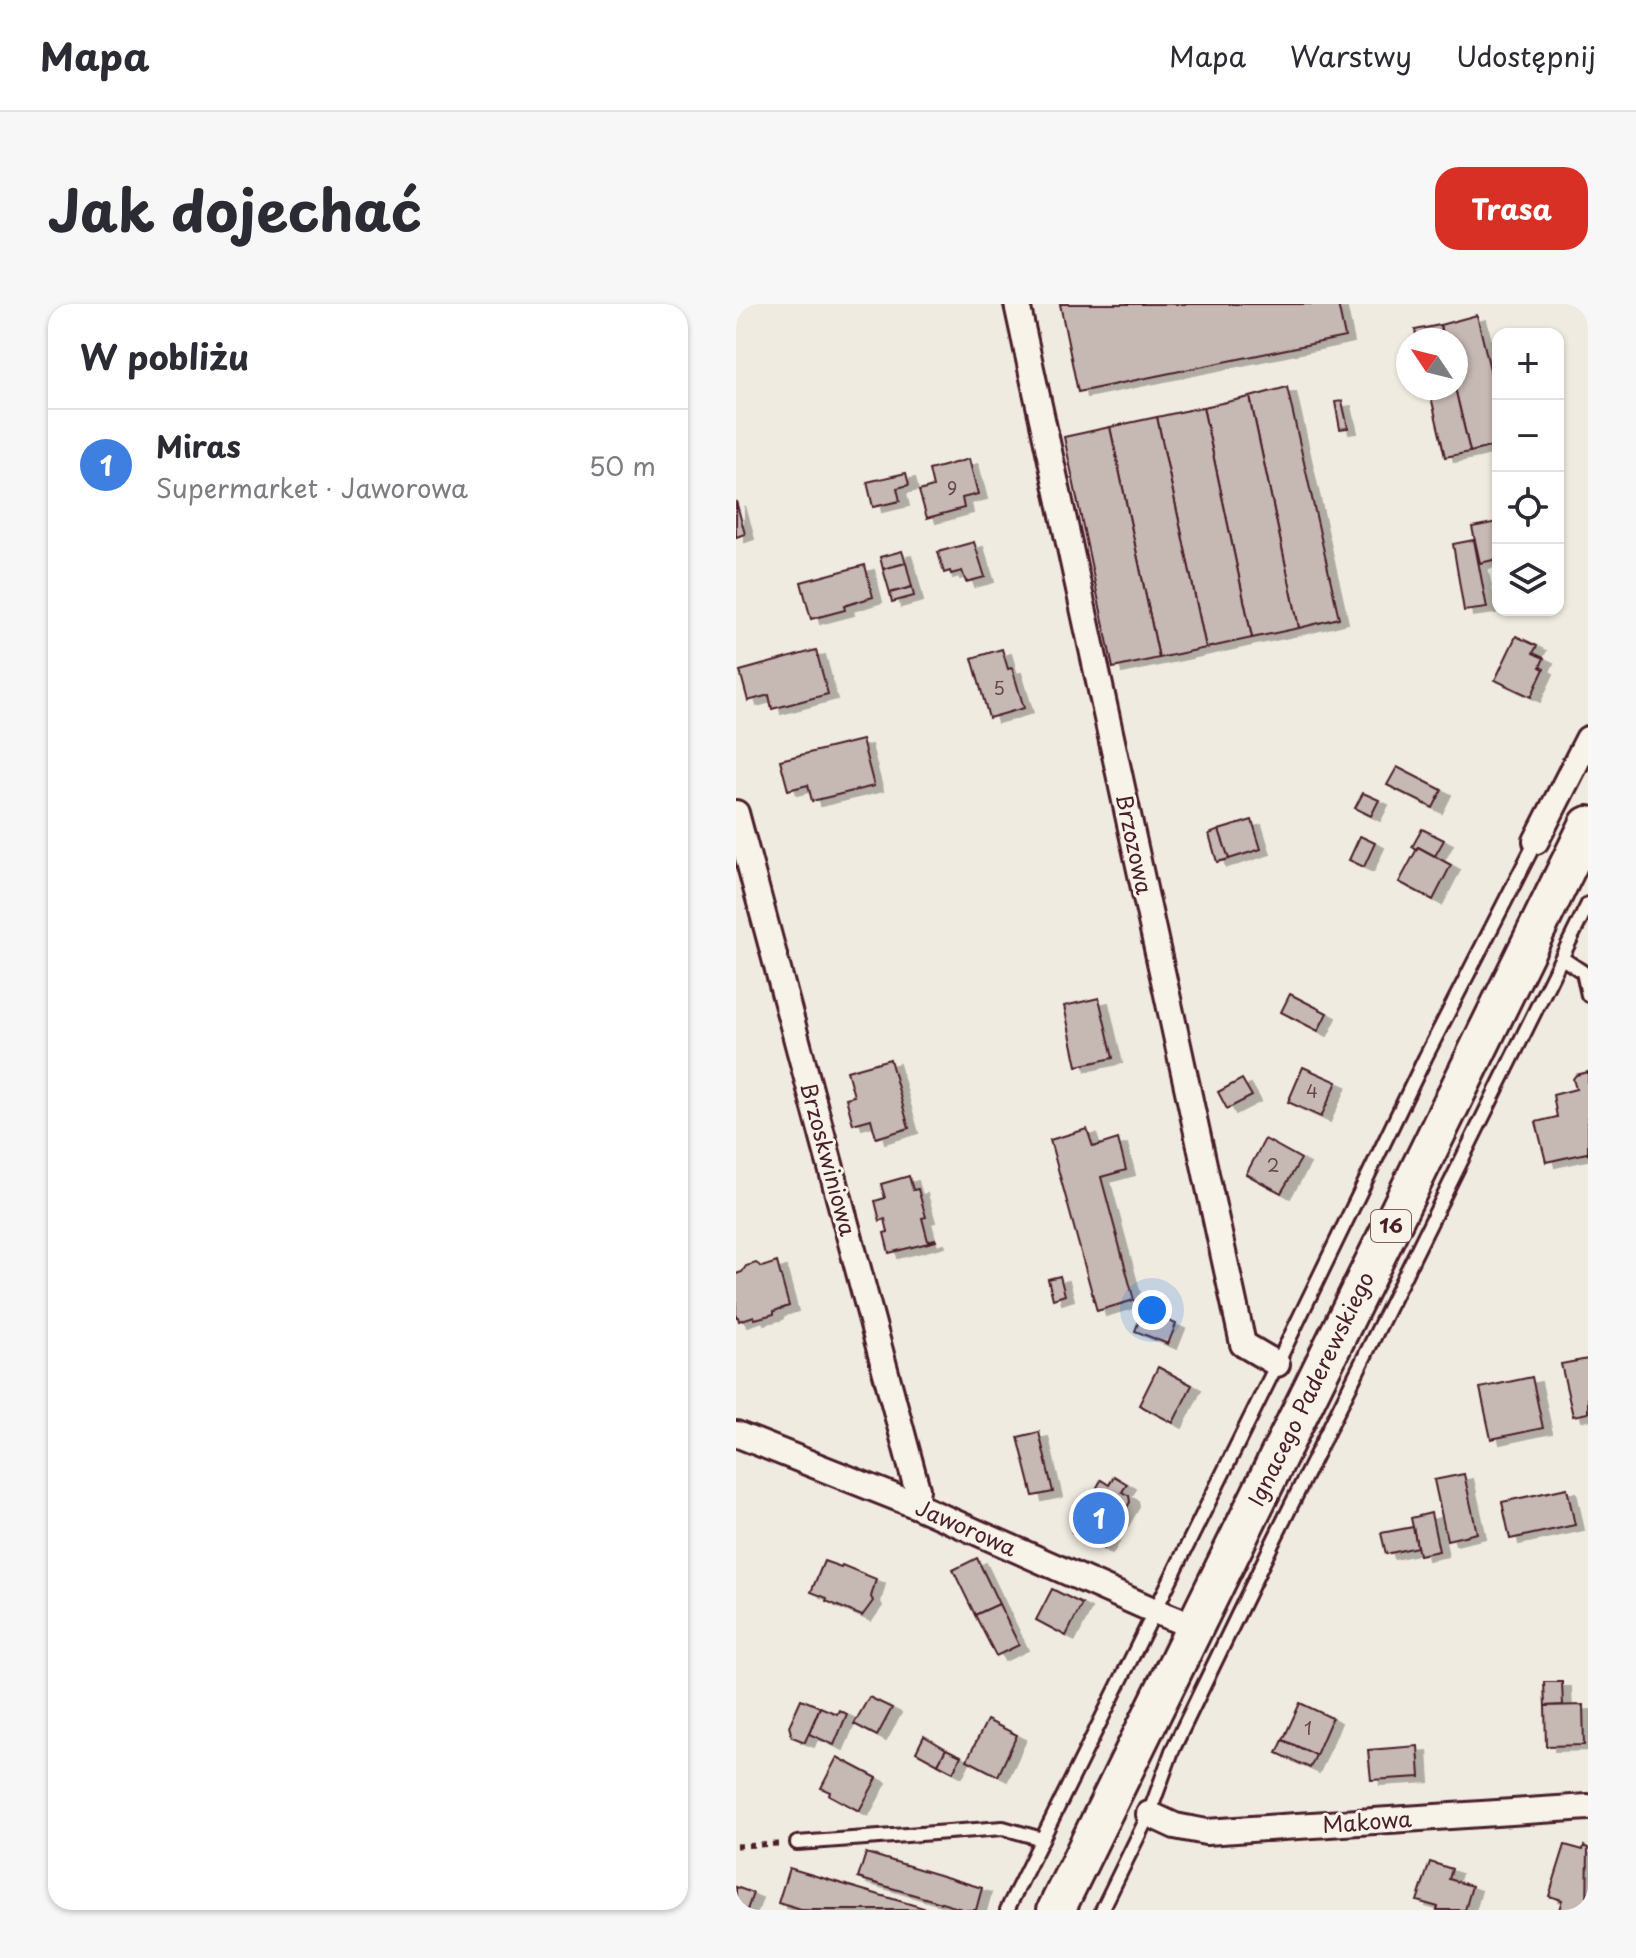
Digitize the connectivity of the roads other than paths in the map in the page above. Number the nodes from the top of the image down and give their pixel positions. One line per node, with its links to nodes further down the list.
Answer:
1 (1017, 304): 9 (street, Brzozowa)
2 (1588, 739): 5 (street)
3 (736, 813): 11 (street, Brzoskwiniowa)
4 (1588, 825): 13 (main road, Ignacego Paderewskiego / 16)
5 (1536, 841): 9 (lane)
6 (1588, 904): 7 (lane)
7 (1562, 958): 8 (lane); 15 (lane)
8 (1588, 995)
9 (1277, 1364): 12 (lane)
10 (736, 1434): 11 (street, Jaworowa)
11 (915, 1505): 12 (street, Jaworowa)
12 (1155, 1611): 13 (street, Jaworowa); 16 (lane)
13 (1195, 1627): 19 (main road, Ignacego Paderewskiego / 16)
14 (1588, 1807): 15 (street, Makowa)
15 (1149, 1814): 20 (lane)
16 (1042, 1839): 17 (lane); 18 (lane)
17 (797, 1843)
18 (1007, 1910)
19 (1056, 1910)
20 (1102, 1910)

